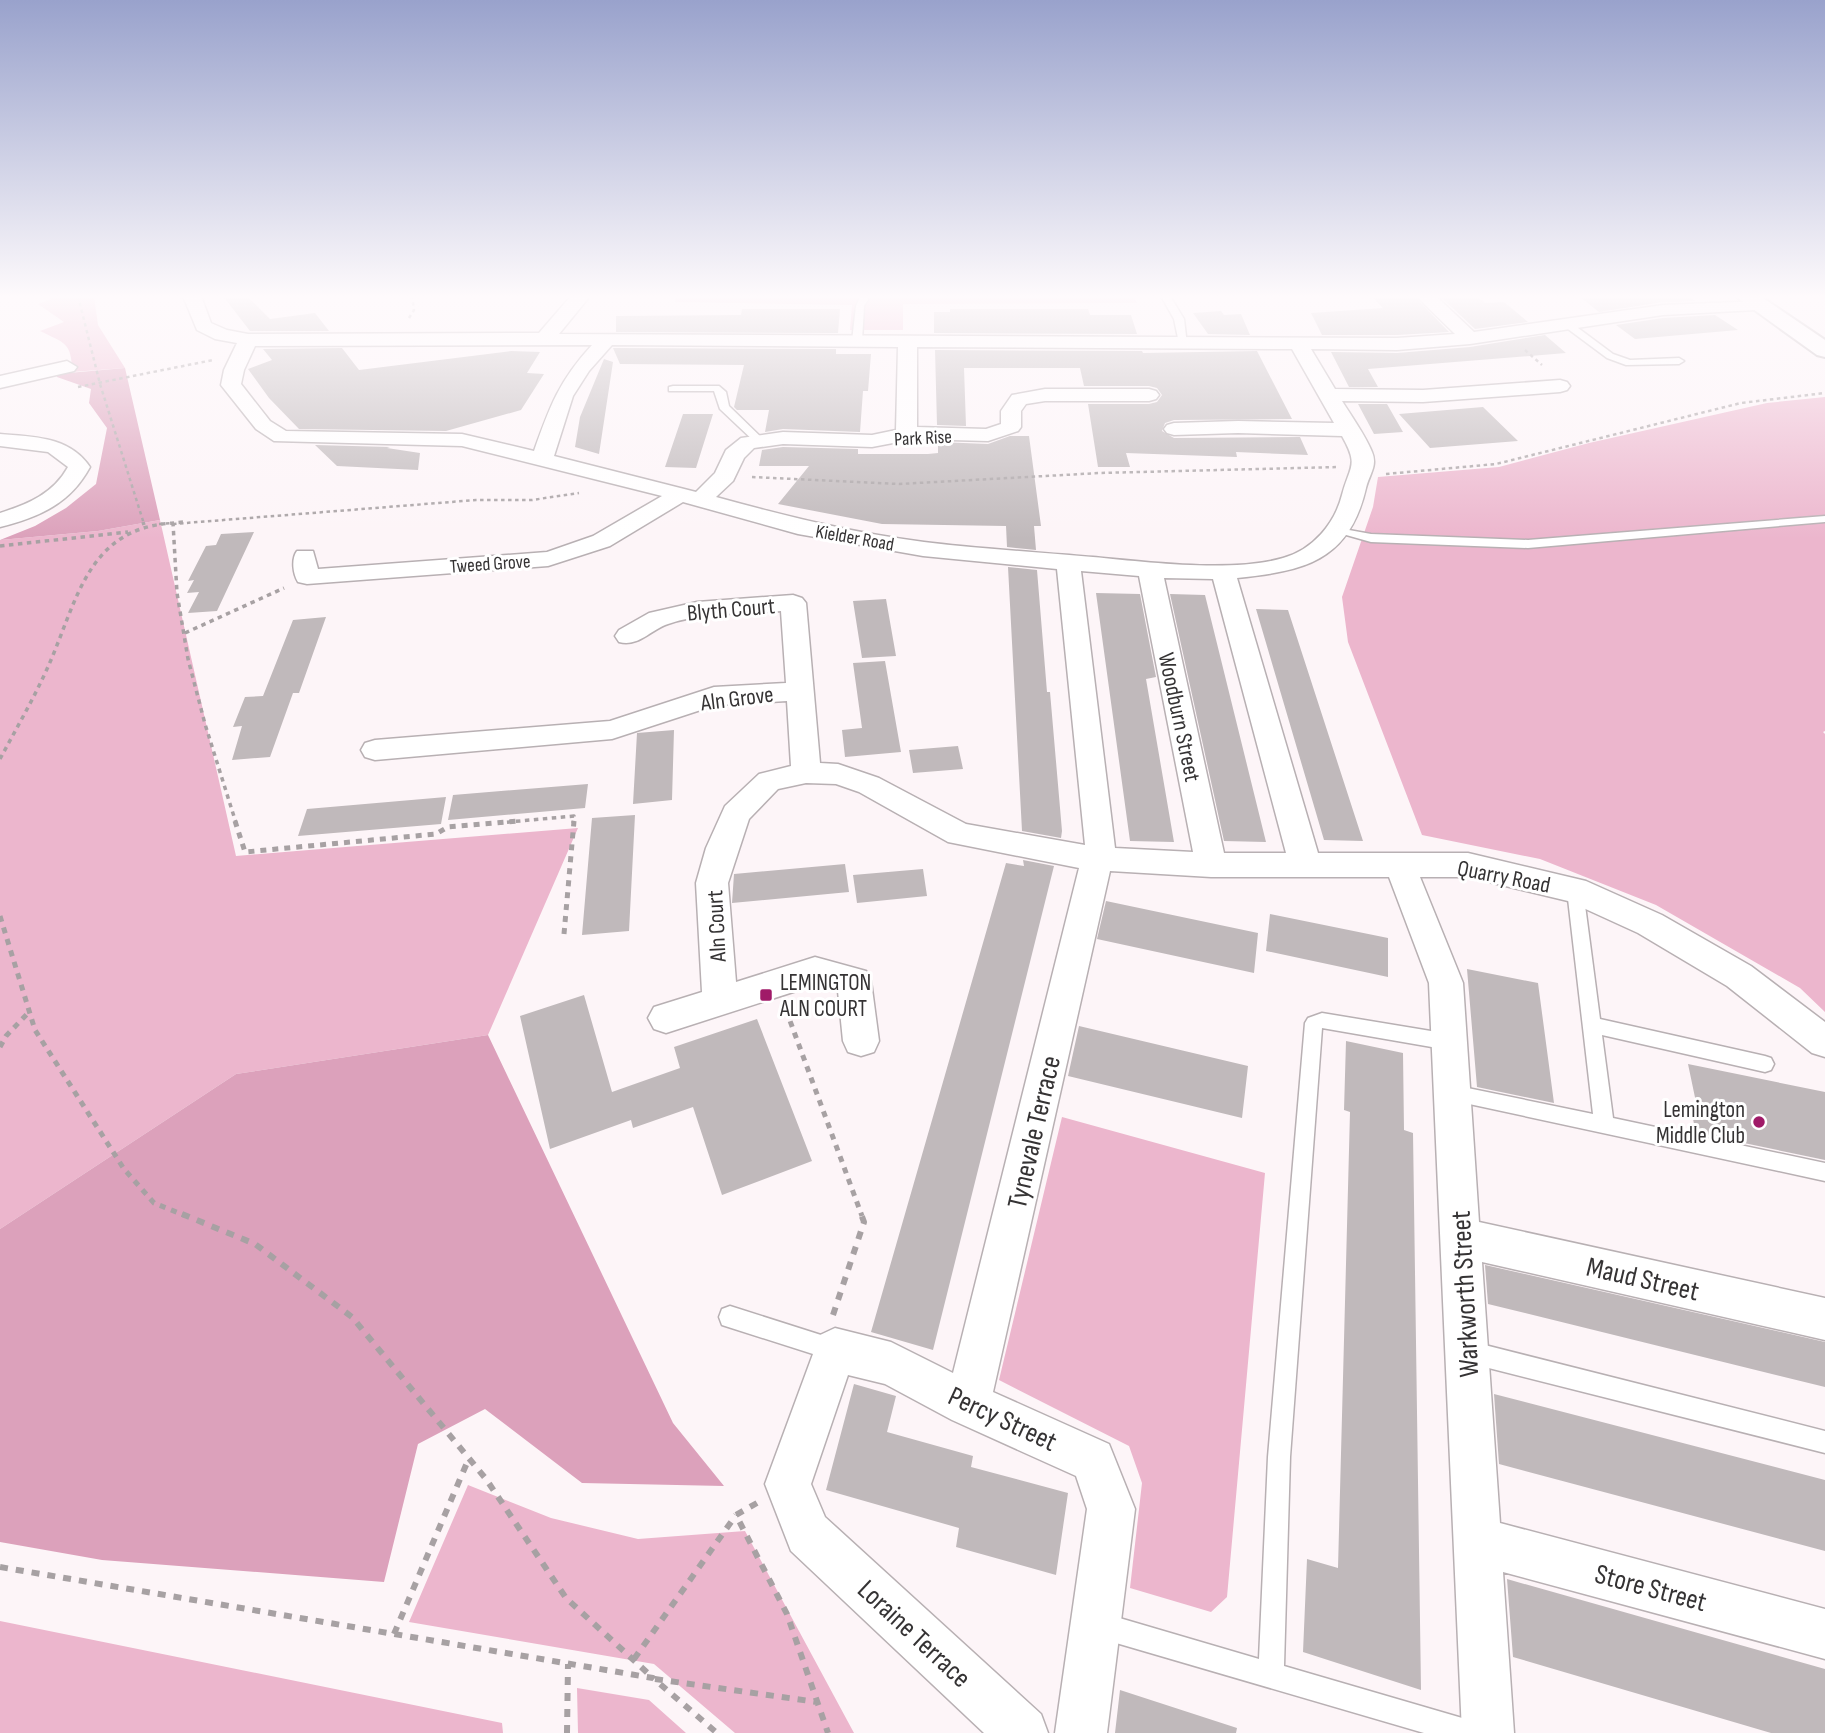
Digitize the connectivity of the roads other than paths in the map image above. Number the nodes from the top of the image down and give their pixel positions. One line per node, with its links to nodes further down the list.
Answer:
1 (22, 377): 6 (street)
2 (233, 377): 16 (street, Kielder Road)
3 (575, 377): 16 (street)
4 (907, 377): 13 (street)
5 (1318, 377): 10 (street)
6 (0, 382)
7 (1560, 386): 10 (street)
8 (673, 389): 15 (lane)
9 (1149, 395): 13 (street, Park Rise)
10 (1328, 395): 12 (street)
11 (1174, 429): 12 (street)
12 (1349, 430): 20 (street, Kielder Road)
13 (906, 435): 15 (street, Park Rise)
14 (0, 440): 19 (street)
15 (761, 441): 17 (street, Park Rise)
16 (542, 459): 17 (street, Kielder Road)
17 (690, 497): 21 (street, Kielder Road); 22 (street, Tweed Grove)
18 (1825, 519): 20 (lane)
19 (0, 520)
20 (1338, 531): 24 (street, Kielder Road)
21 (1068, 563): 23 (street, Kielder Road); 29 (street, Tynevale Terrace)
22 (306, 567)
23 (1150, 570): 24 (street, Kielder Road); 32 (street, Woodburn Street)
24 (1223, 572): 31 (street)
25 (628, 636): 26 (street, Blyth Court)
26 (799, 691): 27 (street, Aln Grove); 28 (street, Aln Grove)
27 (375, 750)
28 (806, 773): 29 (street); 34 (street, Aln Court)
29 (1097, 859): 32 (street, Quarry Road); 49 (street, Tynevale Terrace)
30 (1399, 863): 31 (street, Quarry Road); 33 (street, Quarry Road); 38 (street, Warkworth Street)
31 (1305, 864): 32 (street, Quarry Road)
32 (1211, 865)
33 (1575, 890): 36 (lane); 39 (street, Quarry Road)
34 (720, 1001): 35 (street); 37 (street)
35 (666, 1018)
36 (1592, 1025): 40 (lane); 42 (lane)
37 (861, 1041)
38 (1449, 1042): 41 (street, Warkworth Street); 54 (lane)
39 (1825, 1042)
40 (1765, 1064)
41 (1453, 1093): 42 (lane); 44 (street, Warkworth Street)
42 (1604, 1125): 43 (lane)
43 (1825, 1172)
44 (1460, 1237): 46 (street, Maud Street); 48 (street, Warkworth Street)
45 (730, 1317): 47 (lane)
46 (1825, 1319)
47 (829, 1348): 49 (street, Percy Street); 55 (street, Loraine Terrace)
48 (1467, 1352): 50 (lane); 51 (street, Warkworth Street)
49 (968, 1404): 52 (street, Percy Street)
50 (1825, 1443)
51 (1477, 1541): 53 (street, Store Street); 58 (street, Warkworth Street)
52 (1096, 1624): 54 (lane); 56 (street, Percy Street)
53 (1825, 1633)
54 (1271, 1675): 57 (lane)
55 (1022, 1733)
56 (1081, 1733)
57 (1469, 1733)
58 (1488, 1733)

